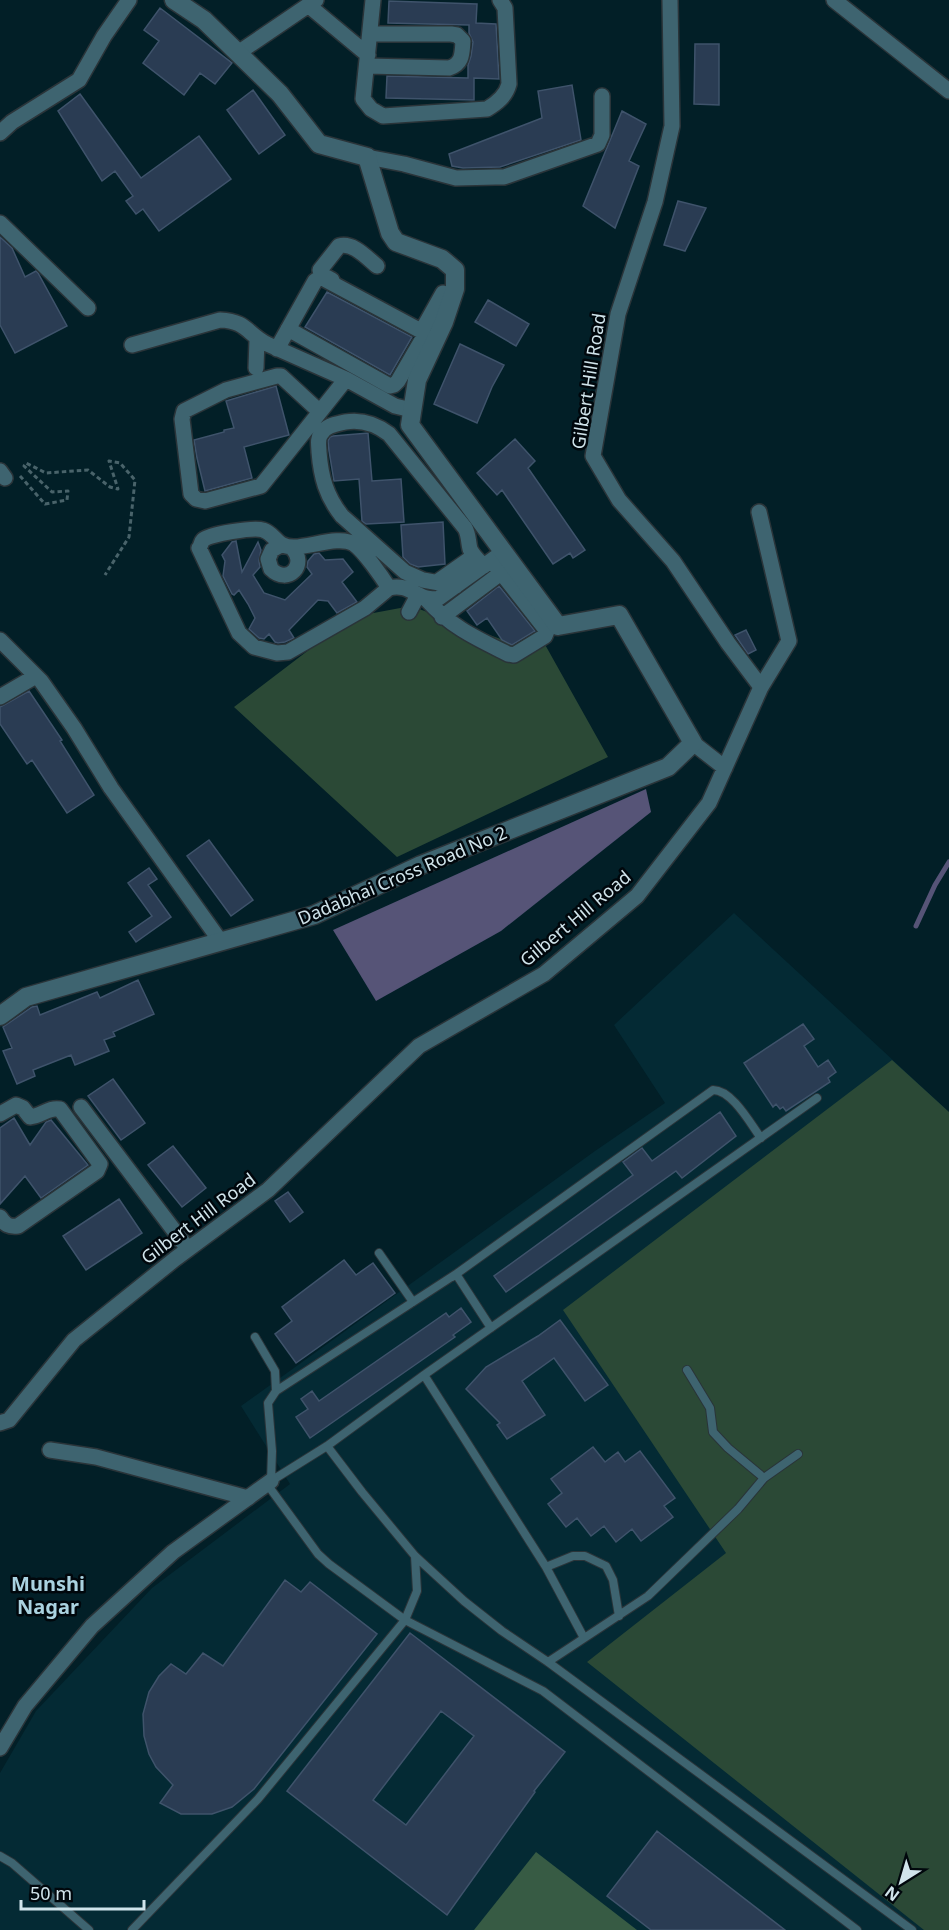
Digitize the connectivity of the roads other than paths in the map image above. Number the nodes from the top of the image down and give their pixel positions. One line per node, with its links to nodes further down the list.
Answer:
1 (129, 0): 13 (street)
2 (174, 0): 9 (street)
3 (373, 0): 8 (street)
4 (500, 0): 10 (street)
5 (670, 0): 39 (street, Gilbert Hill Road)
6 (834, 0): 11 (street)
7 (312, 2): 9 (street); 10 (street)
8 (370, 34): 10 (street); 10 (street)
9 (238, 52): 14 (street)
10 (367, 60)
11 (949, 91)
12 (602, 96): 14 (street)
13 (0, 133)
14 (367, 157): 20 (street)
15 (0, 223): 18 (street)
16 (377, 266): 20 (street)
17 (442, 293): 20 (street)
18 (88, 308)
19 (288, 329): 19 (street); 23 (street)
20 (431, 331): 26 (street)
21 (257, 339): 22 (street); 23 (street); 24 (street)
22 (132, 345)
23 (277, 349): 25 (street)
24 (256, 368)
25 (346, 379): 26 (street); 27 (street)
26 (412, 410): 29 (street)
27 (320, 412): 27 (street)
28 (759, 512): 39 (street)
29 (488, 564): 30 (street); 30 (street); 31 (street); 32 (street); 32 (street); 36 (street); 41 (street)
30 (437, 582): 31 (street)
31 (456, 586): 34 (street)
32 (483, 586): 36 (street)
33 (389, 588): 33 (street); 34 (street)
34 (423, 597): 35 (street); 36 (street)
35 (409, 612)
36 (442, 616)
37 (0, 640): 38 (street)
38 (36, 676): 40 (street); 43 (street)
39 (761, 687): 42 (street, Gilbert Hill Road)
40 (0, 697)
41 (693, 743): 42 (street); 43 (street, Dadabhai Cross Road No 2)
42 (725, 768): 50 (street, Gilbert Hill Road)
43 (221, 942): 44 (street, Dadabhai Cross Road No 2)
44 (0, 1016)
45 (817, 1098): 48 (lane)
46 (81, 1107): 50 (street)
47 (0, 1114): 49 (street)
48 (761, 1138): 52 (lane); 54 (lane)
49 (0, 1217)
50 (188, 1249): 59 (street, Gilbert Hill Road)
51 (379, 1253): 53 (lane)
52 (452, 1276): 53 (lane); 54 (lane)
53 (413, 1302): 58 (lane)
54 (491, 1328): 57 (lane)
55 (255, 1337): 58 (lane)
56 (687, 1370): 63 (lane)
57 (424, 1375): 60 (lane); 67 (lane)
58 (276, 1391): 64 (lane)
59 (0, 1423)
60 (327, 1446): 64 (lane); 66 (lane)
61 (50, 1450): 65 (street)
62 (798, 1454): 63 (lane)
63 (764, 1478): 68 (lane)
64 (269, 1483): 65 (street); 69 (lane)
65 (248, 1498): 72 (street)
66 (415, 1556): 69 (lane); 71 (lane)
67 (546, 1567): 68 (lane); 70 (lane)
68 (619, 1616): 70 (lane)
69 (405, 1620): 75 (lane); 76 (lane)
70 (584, 1638): 71 (lane)
71 (548, 1662): 77 (lane)
72 (0, 1748)
73 (0, 1856): 74 (lane)
74 (89, 1930)
75 (132, 1930)
76 (857, 1930)
77 (912, 1930)

